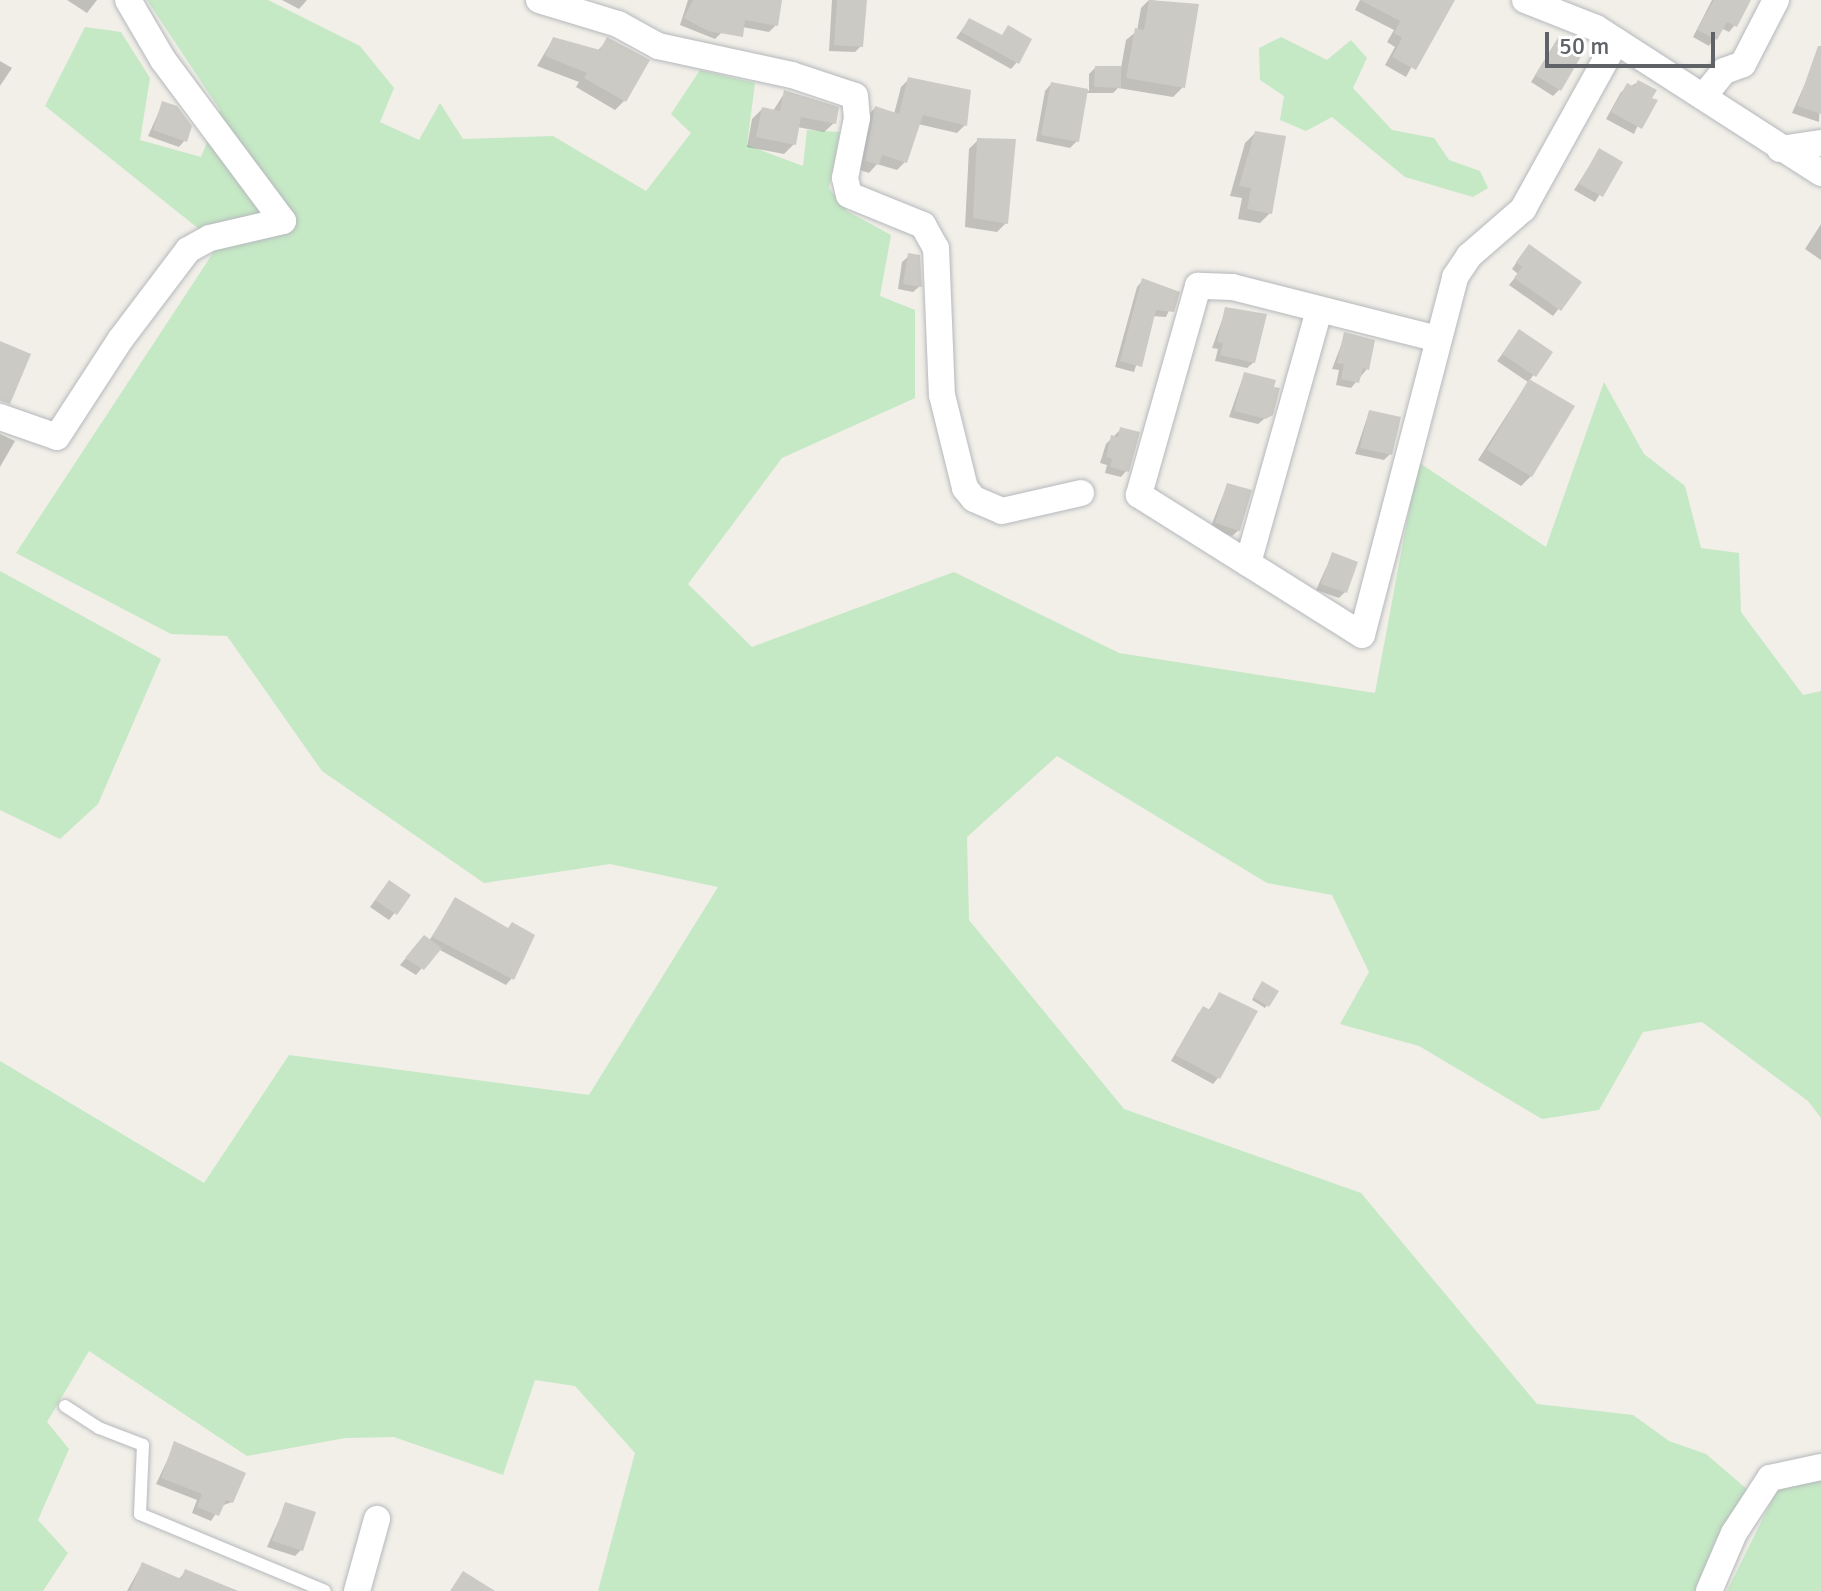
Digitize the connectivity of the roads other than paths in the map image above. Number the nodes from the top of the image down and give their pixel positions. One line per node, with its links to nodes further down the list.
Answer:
1 (128, 0): 12 (street)
2 (539, 0): 13 (street)
3 (1525, 0): 5 (street)
4 (1776, 0): 6 (street)
5 (1616, 41): 6 (street); 11 (street)
6 (1703, 97): 8 (street)
7 (1821, 143): 8 (street)
8 (1780, 149): 9 (street)
9 (1821, 173)
10 (1319, 311): 11 (street); 14 (street); 14 (street)
11 (1438, 339): 14 (street)
12 (0, 417)
13 (1081, 493)
14 (1248, 563)
15 (65, 1406): 18 (lane)
16 (1821, 1467): 20 (street)
17 (377, 1519): 19 (street)
18 (325, 1591)
19 (357, 1591)
20 (1709, 1591)

